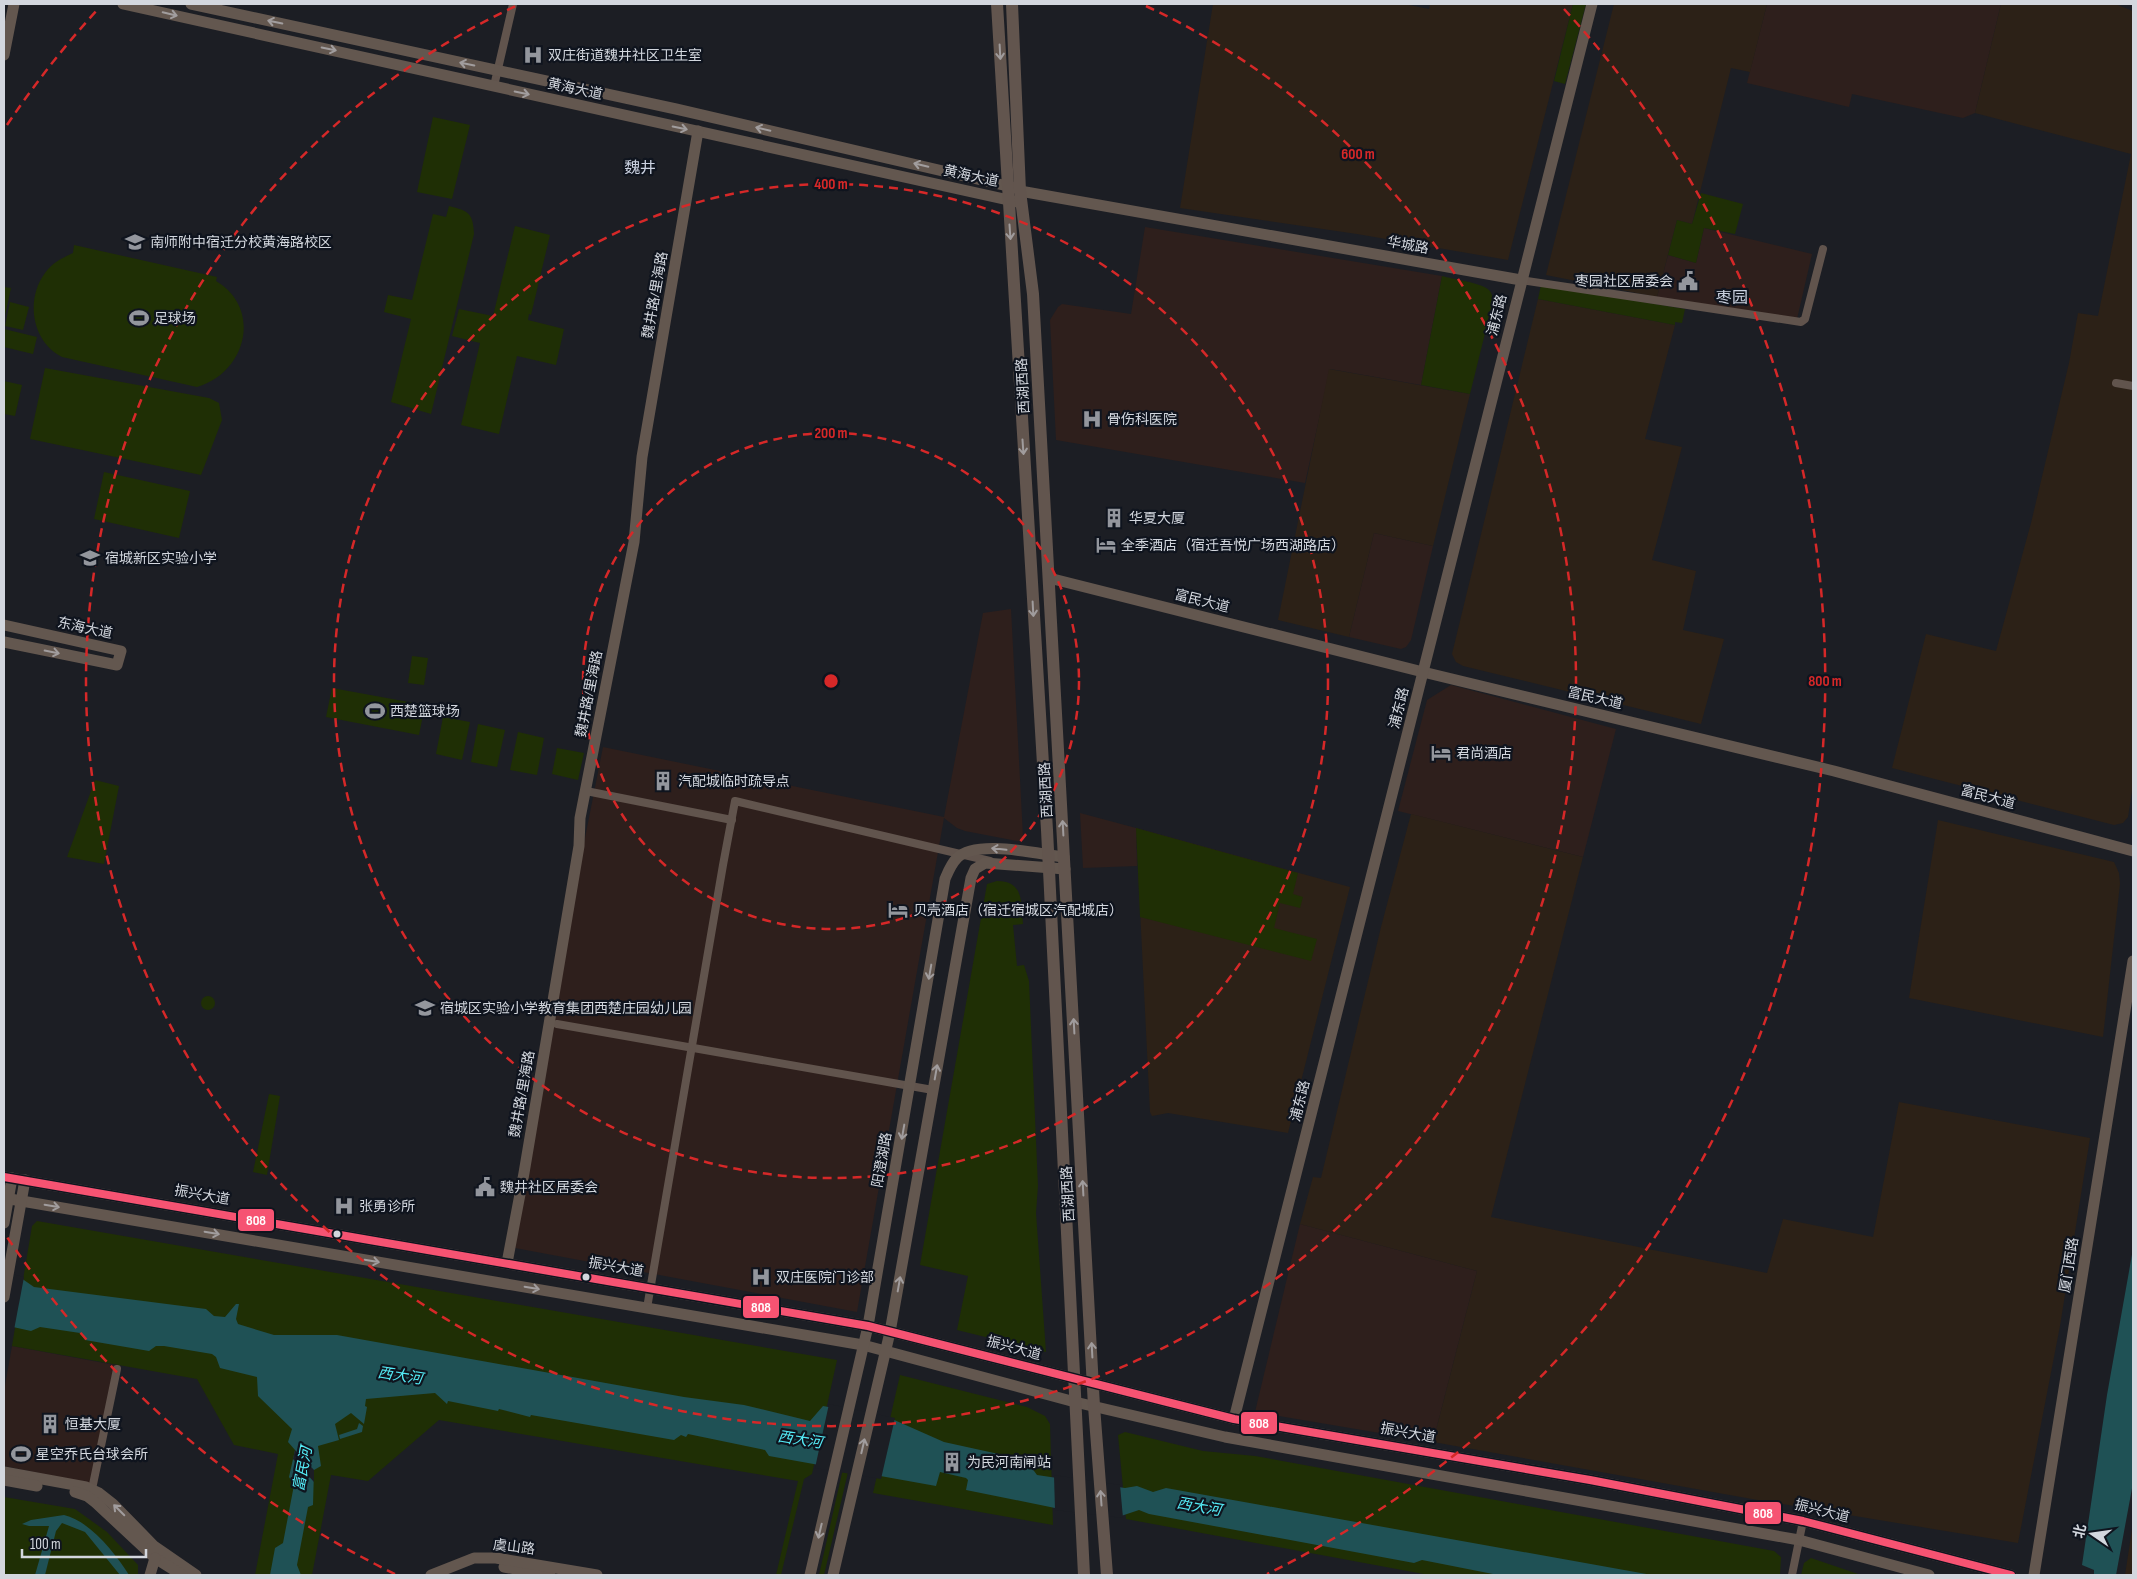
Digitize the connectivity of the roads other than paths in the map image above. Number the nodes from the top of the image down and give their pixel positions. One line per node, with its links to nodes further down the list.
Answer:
1 (14, 4): 8 (street)
2 (123, 4): 10 (street, 黄海大道, one-way to 10)
3 (191, 4): 9 (street, 黄海大道, one-way to 3)
4 (513, 4): 9 (street)
5 (997, 4): 12 (main road, 西湖西路, one-way to 12)
6 (1012, 4): 12 (main road, 西湖西路)
7 (1592, 4): 15 (street, 浦东路)
8 (4, 56)
9 (497, 71): 10 (street); 12 (street, 黄海大道, one-way to 9)
10 (494, 86): 11 (street, 黄海大道, one-way to 11)
11 (698, 132): 13 (street, 黄海大道); 22 (street, 魏井路/里海路)
12 (1017, 192): 13 (main road, 西湖西路); 15 (street, 华城路); 18 (main road, 西湖西路)
13 (1008, 200): 26 (main road, 西湖西路, one-way to 26)
14 (1823, 249): 15 (street, 华城路)
15 (1521, 280): 21 (street, 浦东路)
16 (2116, 383): 17 (street)
17 (2133, 386)
18 (1049, 578): 21 (street, 富民大道); 28 (main road, 西湖西路, one-way to 18)
19 (4, 625): 20 (street, 东海大道, one-way to 19)
20 (4, 642)
21 (1424, 672): 24 (street, 富民大道); 52 (street, 浦东路)
22 (586, 791): 23 (street); 39 (street, 魏井路/里海路)
23 (732, 820): 25 (street); 31 (street)
24 (2133, 851)
25 (961, 855): 26 (street, one-way to 25); 27 (street); 32 (street, 阳澄湖路, one-way to 32)
26 (1048, 861): 27 (street); 28 (street); 48 (main road, 西湖西路)
27 (998, 862): 33 (street, one-way to 27)
28 (1065, 863): 49 (main road, 西湖西路, one-way to 28)
29 (2133, 960): 73 (street, 厦门西路)
30 (557, 1024): 31 (street)
31 (692, 1048): 32 (street); 40 (street)
32 (911, 1086): 33 (street); 43 (street, 阳澄湖路, one-way to 43)
33 (932, 1090): 44 (street, one-way to 33)
34 (8, 1178): 35 (street, 振兴大道); 36 (street)
35 (25, 1180): 37 (street); 39 (street, 振兴大道)
36 (6, 1198): 37 (street); 38 (street)
37 (22, 1201): 41 (street); 42 (street, one-way to 42)
38 (4, 1223)
39 (507, 1263): 40 (street, 振兴大道)
40 (650, 1288): 42 (street); 43 (street, 振兴大道)
41 (4, 1296)
42 (647, 1308): 45 (street)
43 (868, 1326): 44 (street, 振兴大道); 45 (street, 阳澄湖路)
44 (890, 1332): 46 (street); 48 (street, 振兴大道)
45 (863, 1345): 46 (street); 67 (street, 阳澄湖路, one-way to 67)
46 (885, 1350): 50 (street); 68 (street, one-way to 46)
47 (116, 1369): 55 (street)
48 (1074, 1380): 49 (street, 振兴大道); 50 (main road, 西湖西路)
49 (1094, 1384): 51 (main road, 西湖西路); 52 (street, 振兴大道)
50 (1075, 1402): 51 (street); 69 (main road, 西湖西路)
51 (1094, 1406): 57 (street); 70 (main road, 西湖西路, one-way to 51)
52 (1234, 1419): 56 (street, 振兴大道)
53 (4, 1472): 55 (street)
54 (4, 1480): 55 (street)
55 (91, 1494): 58 (street); 62 (street, one-way to 55)
56 (1803, 1521): 57 (street); 72 (street, 振兴大道)
57 (1799, 1540): 59 (street); 71 (street)
58 (155, 1558): 60 (street); 61 (street)
59 (1792, 1572)
60 (150, 1575)
61 (182, 1575)
62 (196, 1575)
63 (431, 1575): 66 (street, 虞山路)
64 (445, 1575): 65 (street, 虞山路)
65 (550, 1575)
66 (597, 1575)
67 (810, 1575)
68 (833, 1575)
69 (1084, 1575)
70 (1107, 1575)
71 (1929, 1575)
72 (2011, 1575)
73 (2034, 1575)

